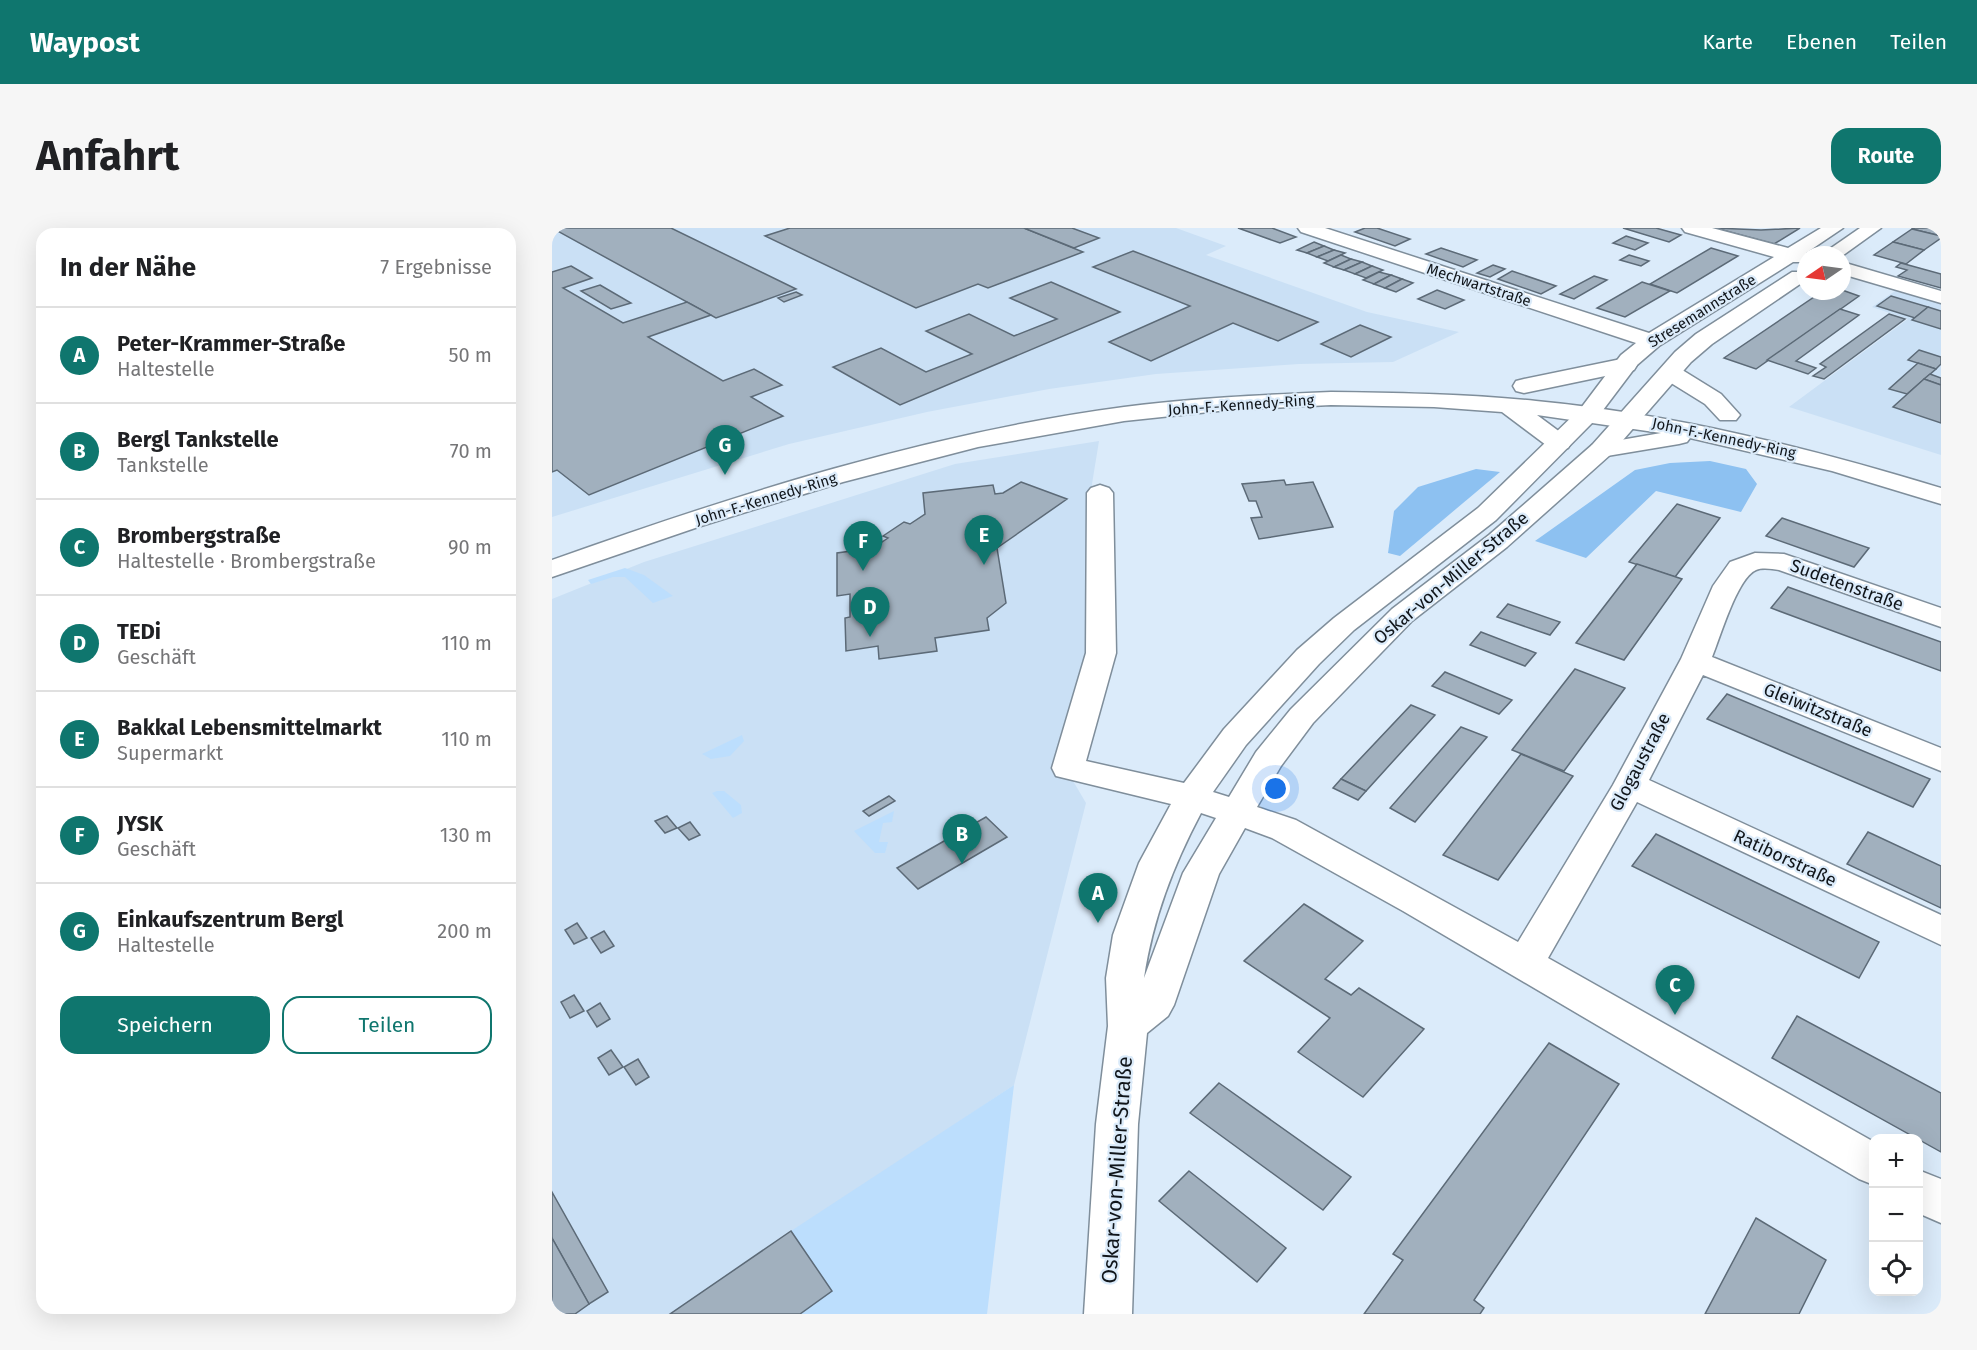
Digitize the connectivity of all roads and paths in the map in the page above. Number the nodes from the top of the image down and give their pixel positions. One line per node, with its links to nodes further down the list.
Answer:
1 (1307, 228): 12 (street, Mechwartstraße)
2 (1691, 228): 7 (street)
3 (1834, 228): 5 (street, Stresemannstraße)
4 (1872, 228): 6 (street)
5 (1812, 246)
6 (1845, 246)
7 (1797, 258)
8 (1797, 259): 12 (street, Stresemannstraße)
9 (1851, 271): 11 (street)
10 (1797, 277): 14 (street, Stresemannstraße)
11 (1941, 297)
12 (1651, 340): 13 (street, Stresemannstraße)
13 (1626, 365): 15 (street); 17 (street, Stresemannstraße)
14 (1671, 373): 18 (street, Stresemannstraße); 19 (street)
15 (1524, 386): 17 (street, John-F.-Kennedy-Ring); 26 (street, John-F.-Kennedy-Ring)
16 (1506, 404): 17 (street, John-F.-Kennedy-Ring); 21 (street); 28 (street, John-F.-Kennedy-Ring)
17 (1596, 404): 18 (street, John-F.-Kennedy-Ring); 21 (street, Oskar-von-Miller-Straße)
18 (1637, 410): 19 (street, John-F.-Kennedy-Ring); 20 (street, John-F.-Kennedy-Ring); 22 (street, Oskar-von-Miller-Straße)
19 (1728, 415): 23 (street, John-F.-Kennedy-Ring)
20 (1710, 434): 22 (street); 25 (street, John-F.-Kennedy-Ring)
21 (1558, 443): 33 (street, Oskar-von-Miller-Straße)
22 (1601, 450): 34 (street, Oskar-von-Miller-Straße)
23 (1941, 478)
24 (1100, 493): 33 (street)
25 (1941, 496)
26 (552, 544)
27 (1752, 562): 29 (street, Sudetenstraße); 30 (street, Glogaustraße)
28 (552, 569)
29 (1941, 618)
30 (1695, 661): 31 (street, Gleiwitzstraße); 32 (street, Glogaustraße)
31 (1941, 760)
32 (1630, 785): 35 (street, Ratiborstraße); 36 (street, Glogaustraße)
33 (1192, 796): 34 (street); 37 (street, Oskar-von-Miller-Straße)
34 (1237, 811): 36 (street); 37 (street, Oskar-von-Miller-Straße)
35 (1941, 931)
36 (1525, 964): 38 (street)
37 (1128, 1026): 41 (street, Oskar-von-Miller-Straße)
38 (1869, 1161)
39 (1923, 1193): 40 (street)
40 (1941, 1202)
41 (1108, 1314)

